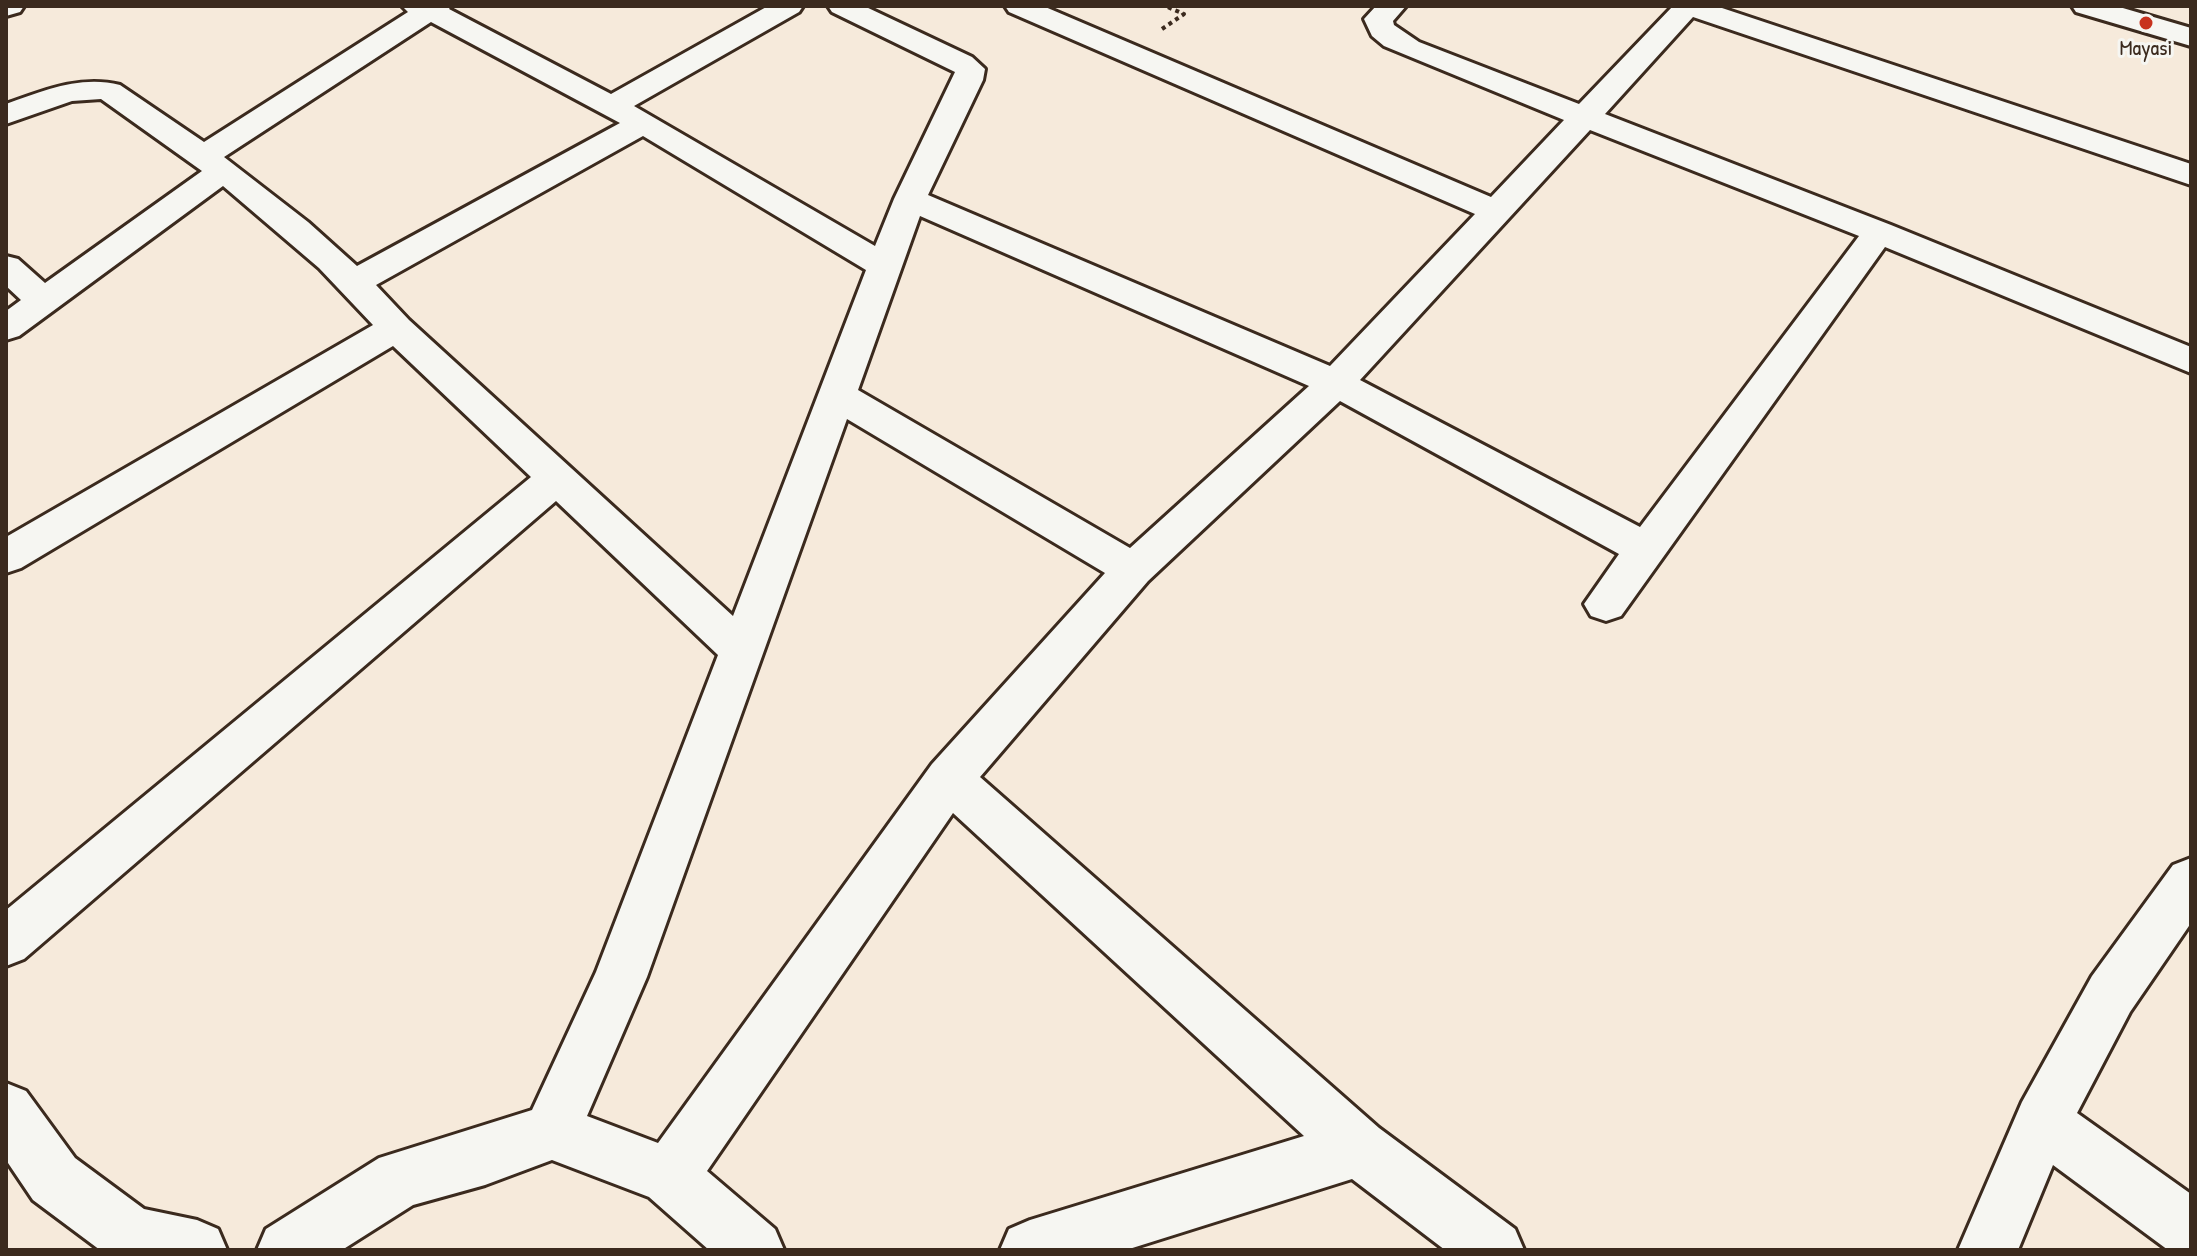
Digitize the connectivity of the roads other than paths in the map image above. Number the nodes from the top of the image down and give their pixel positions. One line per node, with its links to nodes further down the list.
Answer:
1 (789, 6): 10 (street)
2 (842, 6): 16 (street)
3 (1019, 6): 17 (street)
4 (1392, 6): 12 (street)
5 (1688, 6): 12 (street); 15 (street)
6 (2086, 6): 8 (street)
7 (428, 8): 10 (street); 14 (street)
8 (2168, 17): 9 (street)
9 (2191, 37)
10 (611, 106): 13 (street)
11 (6, 115): 14 (street)
12 (1587, 115): 17 (street); 18 (street)
13 (643, 123): 20 (street); 21 (street)
14 (214, 162): 21 (street); 22 (street)
15 (2191, 175)
16 (910, 199): 20 (street); 26 (street)
17 (1497, 211): 26 (street)
18 (1879, 232): 25 (street); 29 (street)
19 (6, 267): 22 (street)
20 (886, 267): 27 (street)
21 (356, 281): 24 (street)
22 (42, 300): 23 (street)
23 (6, 328)
24 (396, 328): 28 (street); 30 (street)
25 (2191, 361)
26 (1336, 383): 29 (street); 31 (street)
27 (835, 394): 31 (street); 33 (street)
28 (556, 479): 33 (street); 36 (street)
29 (1647, 550): 32 (street)
30 (6, 557)
31 (1133, 570): 34 (street)
32 (1606, 604)
33 (740, 649): 39 (street)
34 (949, 779): 40 (street); 41 (street)
35 (2191, 881): 38 (street)
36 (6, 942)
37 (6, 1111): 44 (street)
38 (2042, 1122): 42 (street); 48 (street)
39 (552, 1131): 41 (street); 43 (street)
40 (1359, 1148): 46 (street); 47 (street)
41 (669, 1176): 45 (street)
42 (2191, 1230)
43 (279, 1249)
44 (197, 1250)
45 (754, 1250)
46 (1030, 1250)
47 (1494, 1250)
48 (1988, 1250)

